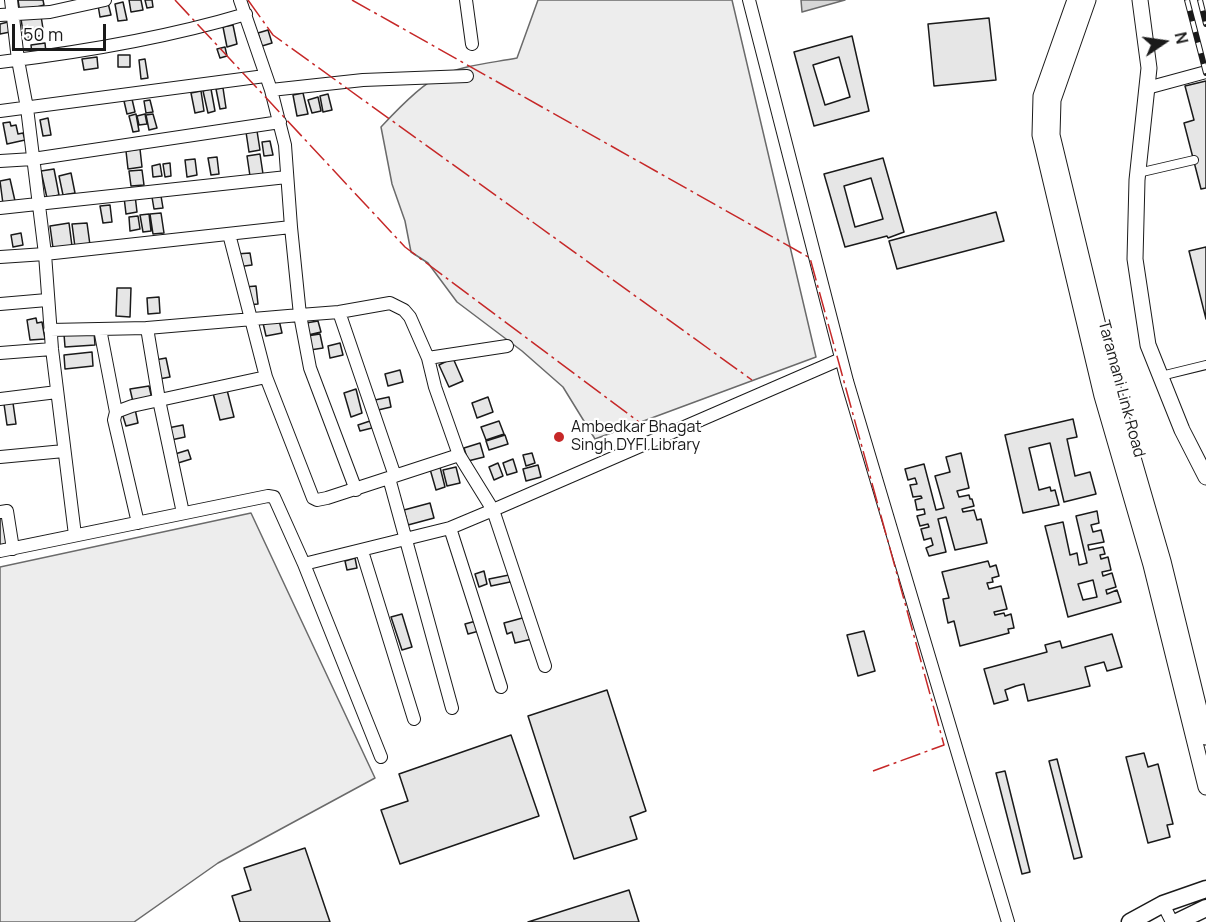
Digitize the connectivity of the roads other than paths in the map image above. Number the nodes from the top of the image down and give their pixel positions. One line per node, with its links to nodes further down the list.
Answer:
1 (11, 0): 9 (street)
2 (105, 0): 9 (street)
3 (240, 0): 10 (street)
4 (466, 0): 12 (street)
5 (749, 0): 46 (street)
6 (1075, 0): 76 (street, Taramani Link Road)
7 (1088, 0): 74 (street, Taramani Link Road)
8 (1140, 0): 18 (street)
9 (13, 14): 11 (street); 13 (street)
10 (246, 14): 13 (street); 16 (street)
11 (0, 15)
12 (472, 44)
13 (18, 60): 14 (street); 20 (street)
14 (0, 62)
15 (1206, 72): 18 (street)
16 (265, 76): 19 (street); 20 (street)
17 (467, 76): 19 (street)
18 (1147, 88): 26 (street)
19 (271, 90): 22 (street)
20 (27, 108): 21 (street); 23 (street)
21 (0, 111)
22 (280, 122): 23 (street); 27 (street)
23 (33, 159): 25 (street); 28 (street)
24 (1194, 160): 26 (street)
25 (0, 161)
26 (1138, 173): 49 (street)
27 (287, 177): 28 (street); 30 (street)
28 (38, 206): 29 (street); 32 (street)
29 (0, 208)
30 (291, 228): 31 (street); 37 (street)
31 (229, 234): 32 (street); 38 (street)
32 (45, 254): 33 (street); 34 (street)
33 (0, 257)
34 (47, 300): 35 (street); 41 (street)
35 (0, 304)
36 (339, 312): 37 (street); 45 (street); 57 (street)
37 (300, 315): 38 (street); 59 (street)
38 (250, 319): 39 (street); 48 (street)
39 (147, 327): 40 (street); 52 (street)
40 (100, 328): 41 (street); 53 (street)
41 (50, 330): 43 (street)
42 (507, 346): 45 (street)
43 (52, 349): 44 (street); 50 (street)
44 (0, 353)
45 (428, 358): 55 (street)
46 (841, 359): 60 (street); 80 (street)
47 (1206, 365): 49 (street)
48 (266, 376): 52 (street); 59 (street)
49 (1161, 376): 58 (street)
50 (57, 392): 51 (street); 54 (street)
51 (0, 399)
52 (159, 400): 53 (street); 62 (street)
53 (117, 412): 63 (street)
54 (64, 451): 56 (street); 65 (street)
55 (459, 455): 57 (street); 60 (street)
56 (0, 457)
57 (392, 477): 59 (street); 66 (street)
58 (1206, 477)
59 (356, 490)
60 (493, 510): 64 (street); 70 (street)
61 (0, 512): 67 (street)
62 (183, 513): 63 (street); 69 (street)
63 (138, 523): 65 (street)
64 (450, 528): 66 (street); 71 (street)
65 (75, 535): 67 (street)
66 (406, 538): 68 (street); 72 (street)
67 (6, 550)
68 (362, 551): 69 (street); 73 (street)
69 (304, 564): 75 (street)
70 (545, 666)
71 (501, 687)
72 (452, 708)
73 (414, 719)
74 (1206, 737)
75 (381, 757)
76 (1206, 787)
77 (1206, 889): 78 (main road)
78 (1163, 904): 81 (main road); 82 (street)
79 (1206, 908): 83 (main road)
80 (1008, 922)
81 (1130, 922)
82 (1172, 922)
83 (1177, 922)

